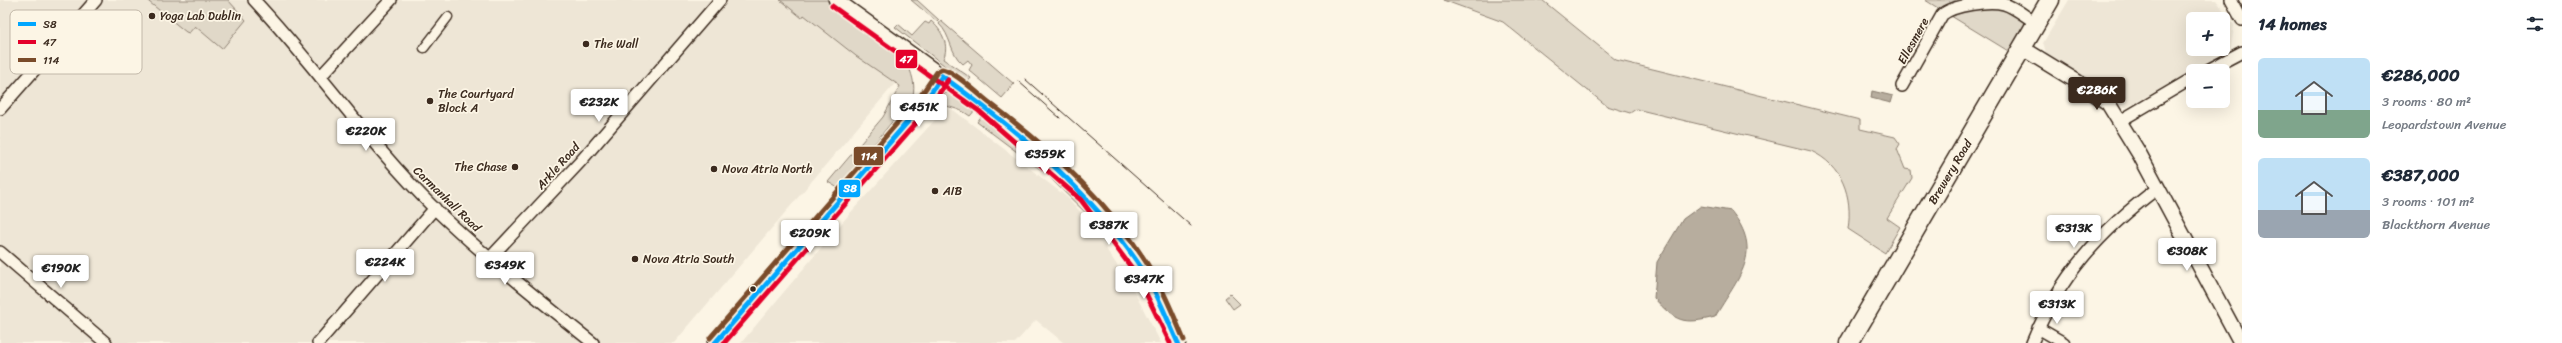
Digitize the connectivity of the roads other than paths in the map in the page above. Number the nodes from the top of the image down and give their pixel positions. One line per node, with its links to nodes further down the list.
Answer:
1 (96, 0): 8 (street)
2 (254, 0): 18 (street, Carmanhall Road)
3 (391, 0): 18 (street)
4 (720, 0): 26 (street, Arkle Road)
5 (836, 0): 17 (street)
6 (2050, 0): 11 (highway, Brewery Road)
7 (2231, 0): 10 (street)
8 (87, 10)
9 (448, 17): 12 (street)
10 (2242, 20)
11 (2036, 23): 13 (highway, Brewery Road); 20 (street, Ellesmere)
12 (424, 48)
13 (2022, 48): 22 (street); 33 (highway, Brewery Road)
14 (2242, 52): 15 (street)
15 (2219, 64)
16 (31, 74): 21 (street)
17 (942, 76): 31 (street); 32 (street)
18 (320, 77): 24 (street, Carmanhall Road)
19 (2186, 82): 22 (street)
20 (1902, 86)
21 (0, 109)
22 (2120, 121): 23 (street)
23 (2158, 188): 27 (street); 36 (street)
24 (434, 208): 26 (street, Carmanhall Road); 29 (street)
25 (0, 252): 28 (street)
26 (490, 258): 30 (street, Carmanhall Road)
27 (2038, 328): 34 (street); 35 (street)
28 (106, 343)
29 (318, 343)
30 (593, 343)
31 (715, 343)
32 (1178, 343)
33 (1849, 343)
34 (2032, 343)
35 (2064, 343)
36 (2241, 343)

